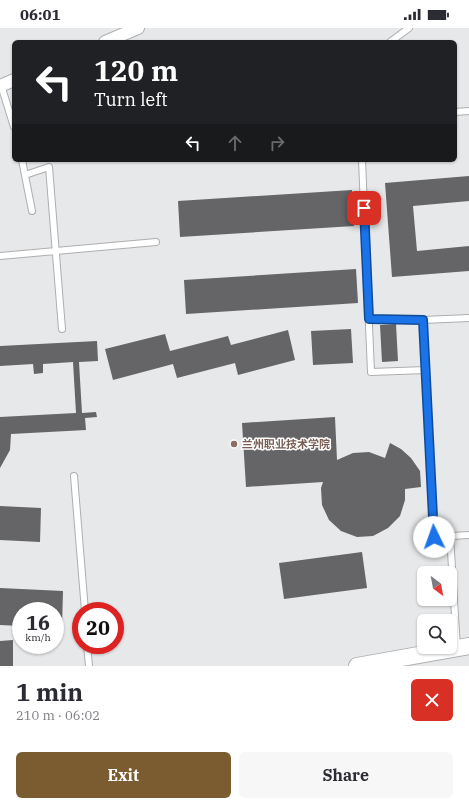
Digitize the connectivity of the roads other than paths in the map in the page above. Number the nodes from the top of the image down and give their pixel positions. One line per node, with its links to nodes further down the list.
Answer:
1 (138, 28): 3 (street)
2 (409, 28): 5 (lane)
3 (122, 31): 4 (street)
4 (108, 40)
5 (393, 40)
6 (12, 81): 7 (street)
7 (1, 86): 10 (lane)
8 (469, 111): 9 (lane)
9 (457, 112)
10 (12, 121)
11 (22, 162): 13 (lane)
12 (362, 162): 19 (lane)
13 (25, 175): 14 (lane); 16 (lane)
14 (32, 211)
15 (156, 242): 16 (lane)
16 (57, 250): 17 (lane); 21 (lane)
17 (0, 256)
18 (469, 318): 20 (lane)
19 (369, 319): 20 (lane); 22 (lane)
20 (423, 320): 22 (lane)
21 (62, 329)
22 (426, 370): 25 (lane)
23 (74, 476): 26 (lane)
24 (469, 535): 25 (lane)
25 (450, 536): 27 (lane)
26 (83, 602)
27 (463, 647): 30 (main road)
28 (88, 654): 29 (lane)
29 (89, 666)
30 (357, 666)

